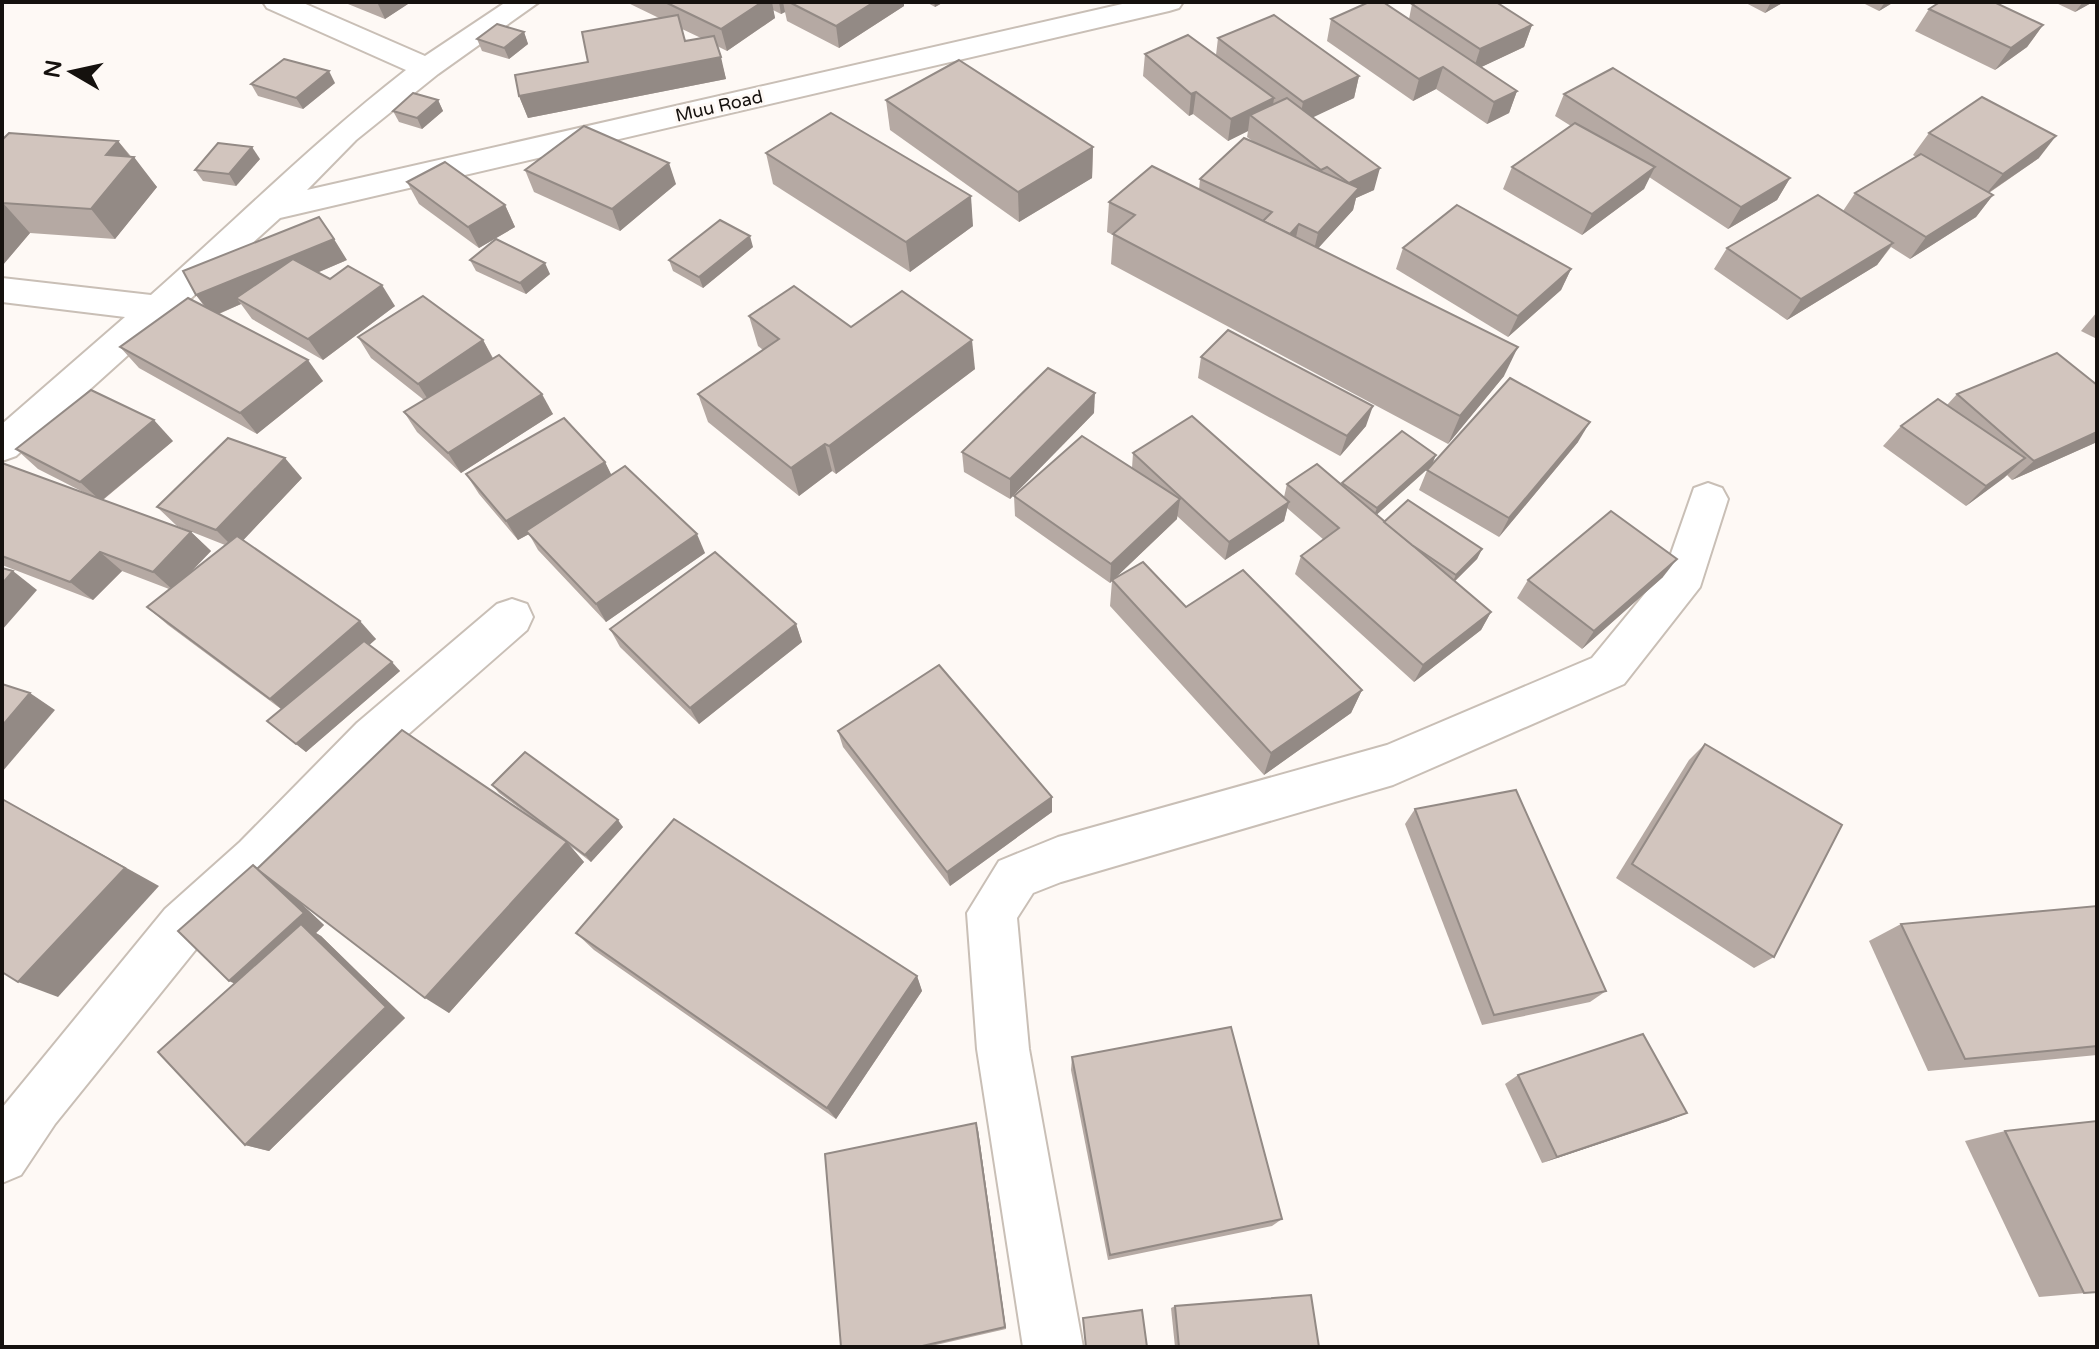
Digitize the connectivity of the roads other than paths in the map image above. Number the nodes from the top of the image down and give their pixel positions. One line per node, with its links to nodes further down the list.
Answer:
1 (277, 2): 4 (street)
2 (525, 2): 4 (street)
3 (1169, 2): 5 (street, Muu Road)
4 (427, 68): 5 (street)
5 (269, 210): 7 (street)
6 (2, 290): 7 (street)
7 (158, 308): 8 (street)
8 (2, 446)
9 (1708, 499): 12 (street)
10 (512, 617): 11 (street)
11 (2, 1156)
12 (1053, 1347)

